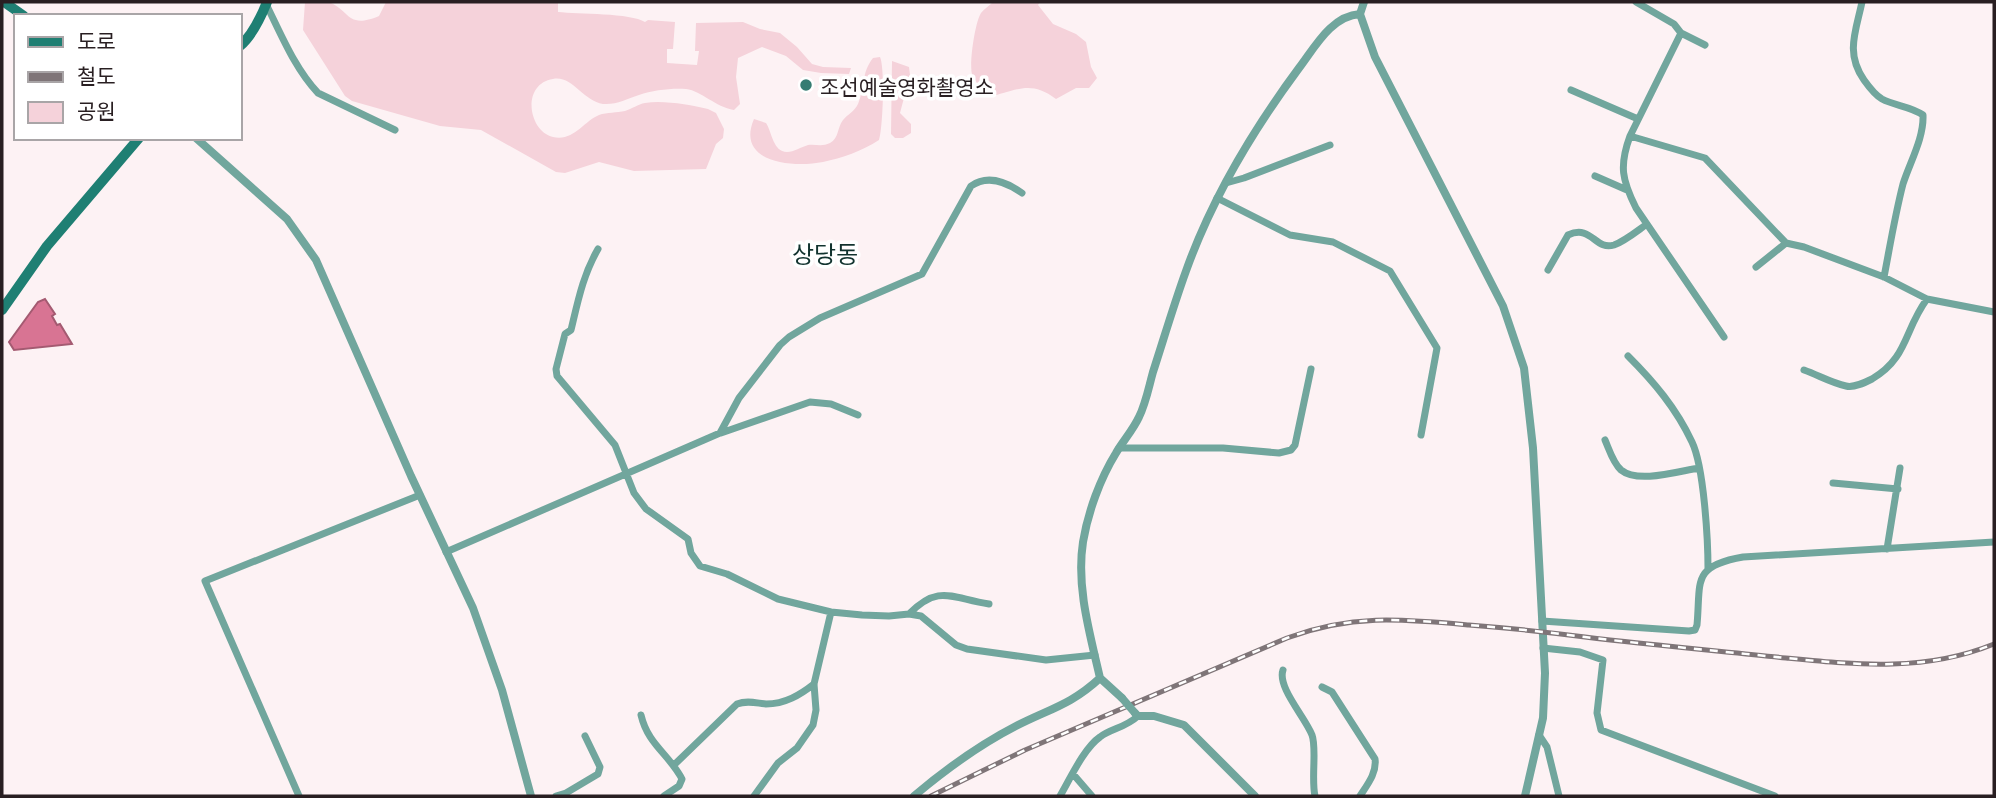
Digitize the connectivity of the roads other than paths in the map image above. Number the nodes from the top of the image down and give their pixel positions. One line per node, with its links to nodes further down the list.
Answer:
1 (4, 2): 6 (main road)
2 (1364, 2): 7 (street)
3 (1636, 2): 8 (street)
4 (1862, 2): 28 (street)
5 (266, 3): 9 (main road); 13 (street)
6 (21, 14)
7 (1360, 14): 19 (street); 54 (street)
8 (1681, 33): 10 (street); 12 (street)
9 (242, 44)
10 (1706, 45)
11 (1571, 90): 12 (street)
12 (1638, 118): 14 (street)
13 (395, 130)
14 (1630, 136): 20 (street); 24 (street)
15 (137, 140): 30 (main road)
16 (198, 140): 46 (street)
17 (1330, 145): 19 (street)
18 (1595, 176): 20 (street)
19 (1226, 183): 22 (street)
20 (1627, 190): 23 (street)
21 (1022, 193): 37 (street)
22 (1217, 198): 38 (street); 40 (street)
23 (1647, 224): 27 (street); 32 (street)
24 (1786, 243): 26 (street); 28 (street)
25 (598, 249): 43 (street)
26 (1756, 267)
27 (1548, 270)
28 (1884, 277): 29 (street)
29 (1927, 299): 31 (street); 35 (street)
30 (2, 310)
31 (1994, 312)
32 (1724, 337)
33 (1628, 356): 41 (street)
34 (1311, 369): 40 (street)
35 (1804, 370)
36 (859, 415): 37 (street)
37 (720, 433): 43 (street)
38 (1421, 435)
39 (1605, 440): 41 (street)
40 (1119, 448): 56 (street)
41 (1699, 468): 50 (street)
42 (1900, 468): 45 (street)
43 (626, 475): 49 (street); 52 (street)
44 (1833, 483): 45 (street)
45 (1898, 489): 48 (street)
46 (420, 495): 49 (street); 68 (street)
47 (1994, 542): 48 (street)
48 (1887, 549): 50 (street)
49 (446, 552): 69 (street)
50 (1709, 569): 54 (street)
51 (989, 604): 53 (street)
52 (831, 612): 53 (street); 59 (street)
53 (909, 614): 56 (street)
54 (1542, 621): 55 (street)
55 (1543, 648): 63 (street); 81 (street)
56 (1094, 655): 58 (street)
57 (1283, 670): 77 (street)
58 (1100, 678): 61 (street, bridge); 67 (street)
59 (814, 684): 65 (street); 72 (street)
60 (1322, 687): 78 (street)
61 (1137, 714): 66 (street); 76 (street)
62 (641, 715): 65 (street)
63 (1539, 734): 79 (street); 80 (street)
64 (584, 736): 70 (street)
65 (675, 764): 71 (street)
66 (1073, 774): 74 (street); 75 (street)
67 (926, 792): 73 (street)
68 (299, 796)
69 (531, 796)
70 (556, 796)
71 (664, 796)
72 (754, 796)
73 (914, 796)
74 (1060, 796)
75 (1092, 796)
76 (1255, 796)
77 (1315, 796)
78 (1360, 796)
79 (1525, 796)
80 (1559, 796)
81 (1775, 796)

